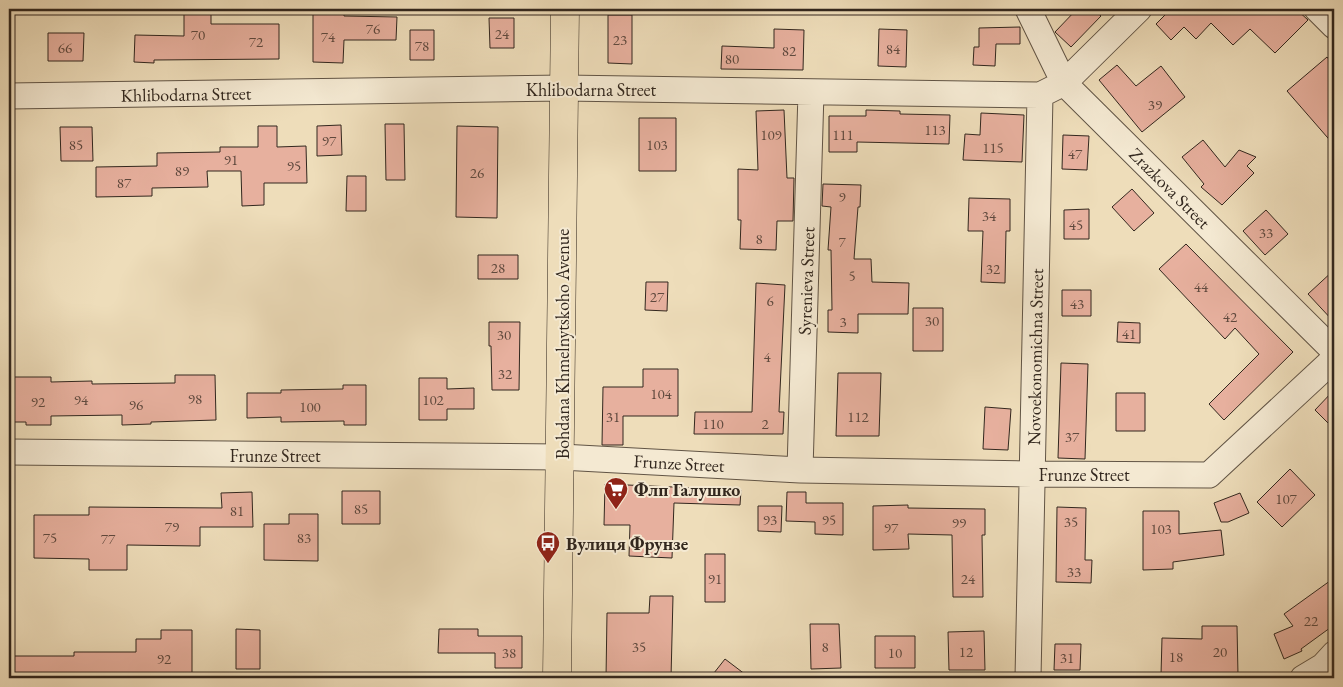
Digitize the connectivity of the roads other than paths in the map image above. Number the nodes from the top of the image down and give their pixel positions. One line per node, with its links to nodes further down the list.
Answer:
1 (565, 9): 7 (main road, Bohdana Khmelnytskoho Avenue)
2 (1028, 9): 6 (street, Zrazkova Street)
3 (1139, 9): 6 (street, Khlibodarna Street)
4 (1317, 9): 5 (street)
5 (1334, 26)
6 (1064, 84): 9 (street, Khlibodarna Street); 11 (street, Zrazkova Street)
7 (564, 88): 8 (street, Khlibodarna Street); 10 (street, Khlibodarna Street); 14 (main road, Bohdana Khmelnytskoho Avenue)
8 (811, 92): 9 (street, Khlibodarna Street); 15 (street, Syrenieva Street)
9 (1040, 95): 16 (street, Novoekonomichna Street)
10 (9, 96)
11 (1334, 351)
12 (1334, 358): 16 (street, Frunze Street)
13 (9, 452): 14 (street, Frunze Street)
14 (561, 457): 15 (street, Frunze Street); 18 (main road, Bohdana Khmelnytskoho Avenue)
15 (800, 470): 16 (street, Frunze Street)
16 (1032, 474): 19 (street, Novoekonomichna Street)
17 (1334, 654): 20 (street)
18 (557, 678)
19 (1028, 678)
20 (1303, 678)

